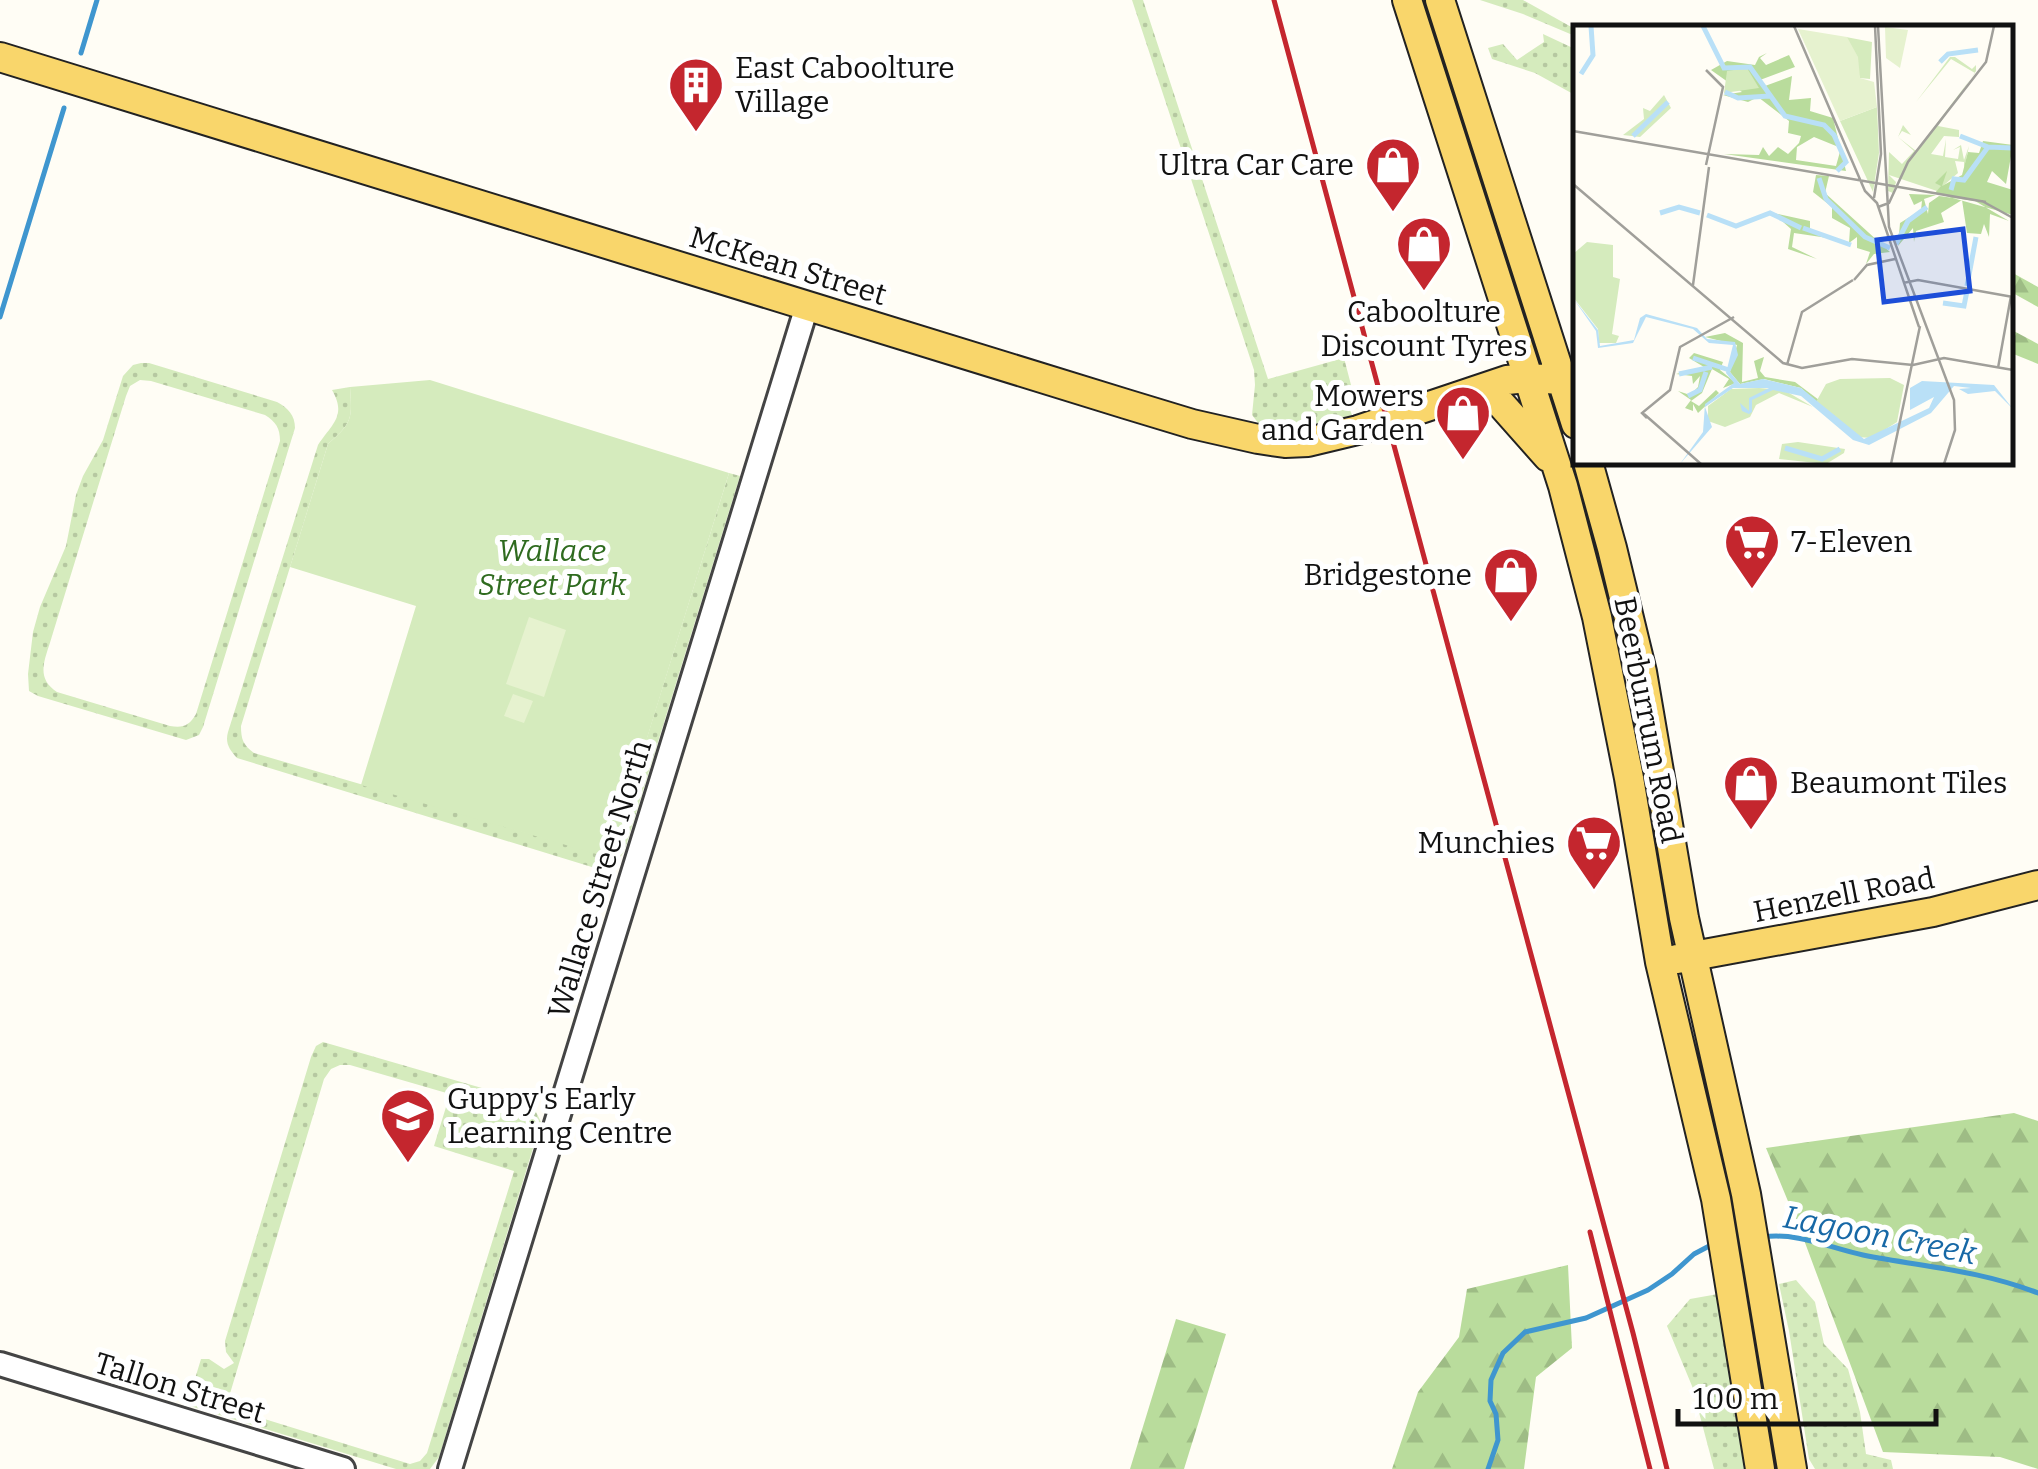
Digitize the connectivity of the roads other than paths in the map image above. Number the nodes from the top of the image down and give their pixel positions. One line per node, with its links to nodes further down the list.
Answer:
1 (1408, 0): 5 (main road, Beerburrum Road)
2 (1440, 0): 6 (main road)
3 (0, 57): 4 (main road, McKean Street)
4 (807, 306): 7 (main road, McKean Street); 16 (street, Wallace Street North)
5 (1528, 378): 6 (main road, McKean Street); 7 (main road, McKean Street); 10 (main road, Beerburrum Road)
6 (1562, 380): 8 (main road)
7 (1478, 390): 10 (main road)
8 (1573, 415)
9 (1589, 465): 12 (main road, Beerburrum Road)
10 (1556, 466): 13 (main road, Beerburrum Road)
11 (2038, 884): 12 (main road, Henzell Road)
12 (1692, 956): 13 (main road, Henzell Road); 18 (main road, Beerburrum Road)
13 (1660, 962): 17 (main road, Beerburrum Road)
14 (0, 1364): 15 (street, Tallon Street)
15 (343, 1469)
16 (450, 1469)
17 (1760, 1469)
18 (1792, 1469)

